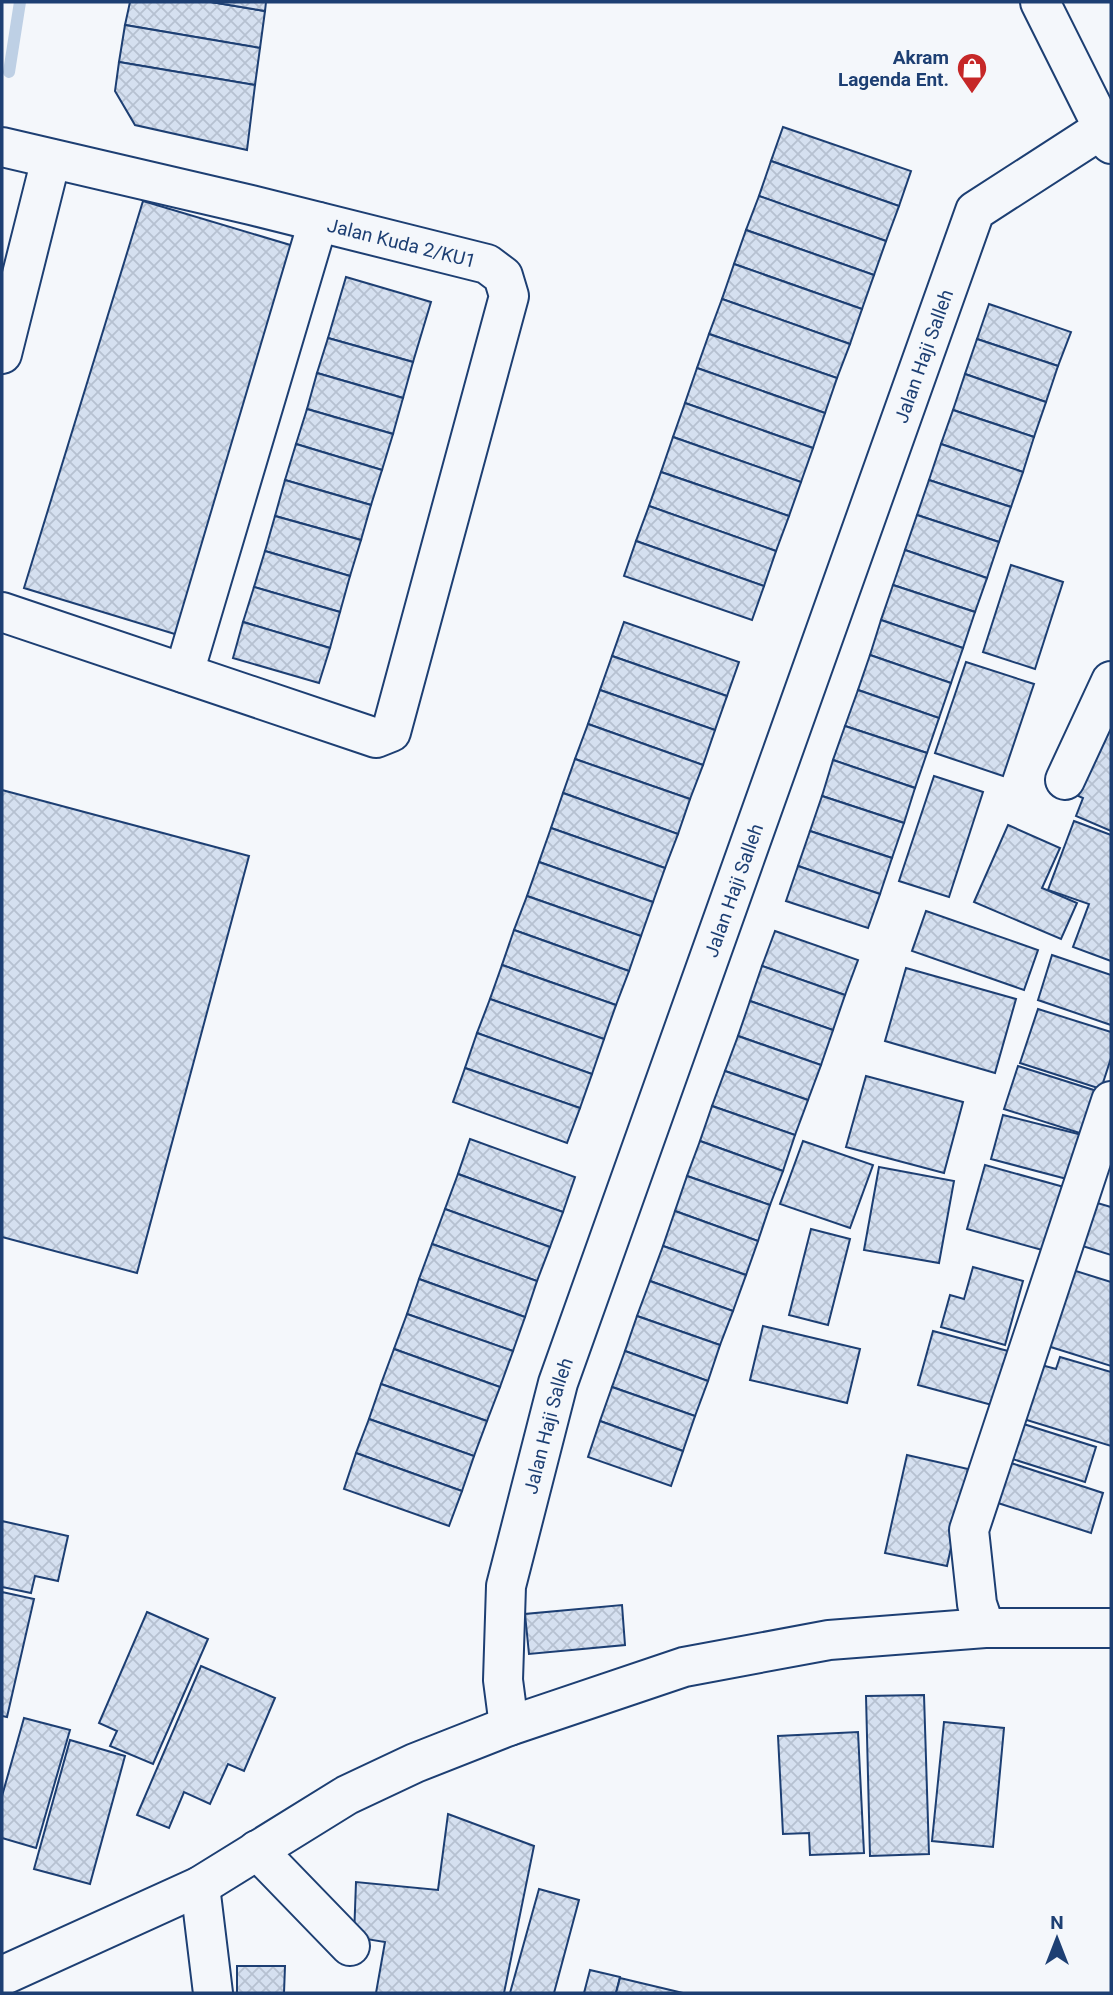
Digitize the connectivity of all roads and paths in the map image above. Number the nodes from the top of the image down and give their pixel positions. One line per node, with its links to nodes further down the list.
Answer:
1 (1040, 2): 2 (street)
2 (1107, 136): 14 (street, Jalan Haji Salleh)
3 (2, 147): 4 (street, Jalan Kuda 2/KU1)
4 (51, 159): 5 (street, Jalan Kuda 2/KU1); 6 (street)
5 (318, 222): 8 (street); 8 (street, Jalan Kuda 2/KU1)
6 (2, 354)
7 (2, 612): 8 (street)
8 (184, 673)
9 (1111, 681): 10 (street)
10 (1065, 780)
11 (1111, 1101): 12 (street)
12 (985, 1628): 13 (street); 14 (street)
13 (1111, 1628)
14 (509, 1726): 15 (street)
15 (257, 1850): 16 (street); 17 (street)
16 (200, 1886): 18 (street); 19 (street)
17 (350, 1946)
18 (2, 1976)
19 (213, 1993)

